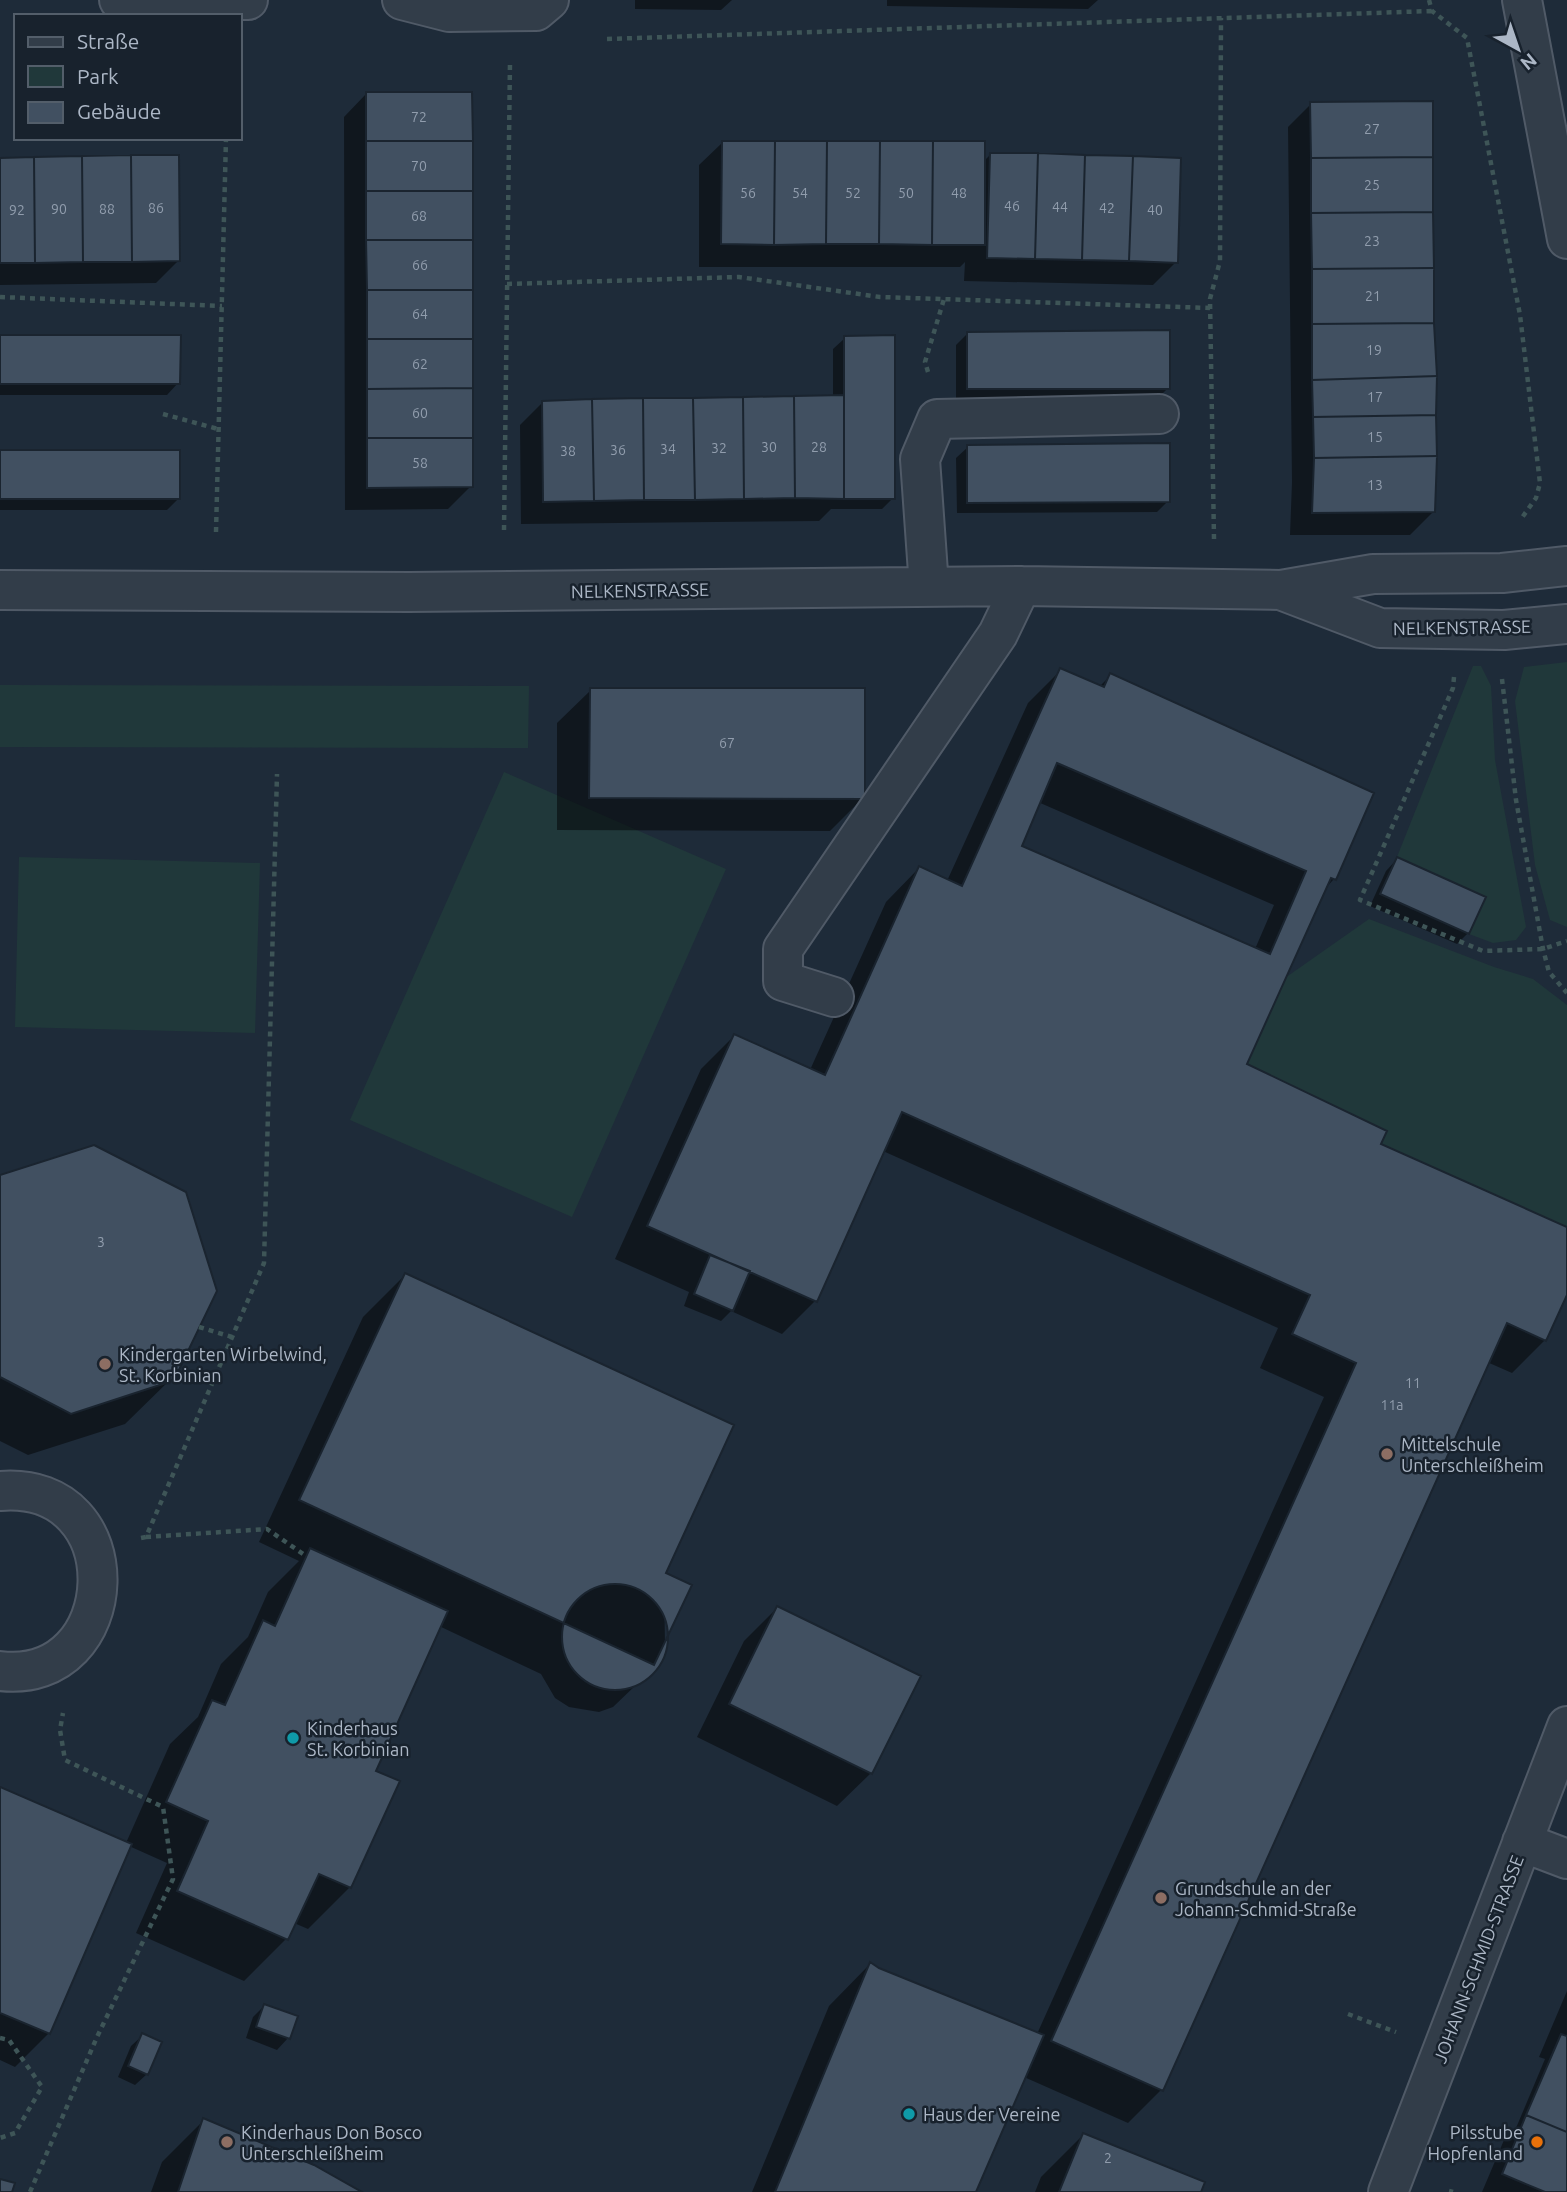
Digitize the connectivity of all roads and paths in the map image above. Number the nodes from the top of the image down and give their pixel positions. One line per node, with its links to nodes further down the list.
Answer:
1 (119, 0): 2 (street)
2 (248, 0)
3 (401, 0): 7 (street)
4 (549, 0): 7 (street)
5 (1429, 0): 8 (path)
6 (1522, 0): 12 (street)
7 (510, 11): 13 (path)
8 (1432, 11): 9 (path); 22 (path)
9 (1221, 18): 10 (path); 17 (path)
10 (607, 38)
11 (226, 140): 16 (path)
12 (1567, 239)
13 (507, 284): 15 (path); 23 (path)
14 (0, 298): 16 (path)
15 (944, 299): 17 (path); 20 (path)
16 (222, 306): 21 (path)
17 (1210, 308): 28 (path)
18 (163, 414): 21 (path)
19 (1159, 414): 20 (street)
20 (937, 419): 27 (street)
21 (218, 429): 24 (path)
22 (1516, 526)
23 (504, 530)
24 (216, 532)
25 (1567, 566): 30 (street, NELKENSTRASSE)
26 (1021, 586): 27 (street, NELKENSTRASSE); 28 (street, NELKENSTRASSE); 38 (street)
27 (929, 587): 29 (street, NELKENSTRASSE)
28 (1215, 589): 30 (street, NELKENSTRASSE)
29 (0, 590)
30 (1281, 590): 31 (street, NELKENSTRASSE)
31 (1567, 624)
32 (1455, 665): 36 (path)
33 (1503, 666): 36 (path)
34 (277, 774): 40 (path)
35 (1567, 941): 36 (path)
36 (1543, 949): 37 (path)
37 (1567, 993)
38 (834, 997)
39 (199, 1327): 40 (path)
40 (232, 1337): 42 (path)
41 (0, 1491): 43 (street)
42 (146, 1537): 43 (path); 44 (path)
43 (92, 1542): 45 (street)
44 (306, 1556)
45 (62, 1654): 46 (street); 52 (path)
46 (0, 1671)
47 (1567, 1726): 48 (street, JOHANN-SCHMID-STRASSE)
48 (1522, 1843): 49 (street); 53 (street, JOHANN-SCHMID-STRASSE)
49 (1567, 1859)
50 (0, 2038): 51 (path)
51 (0, 2137)
52 (30, 2192)
53 (1388, 2192)

